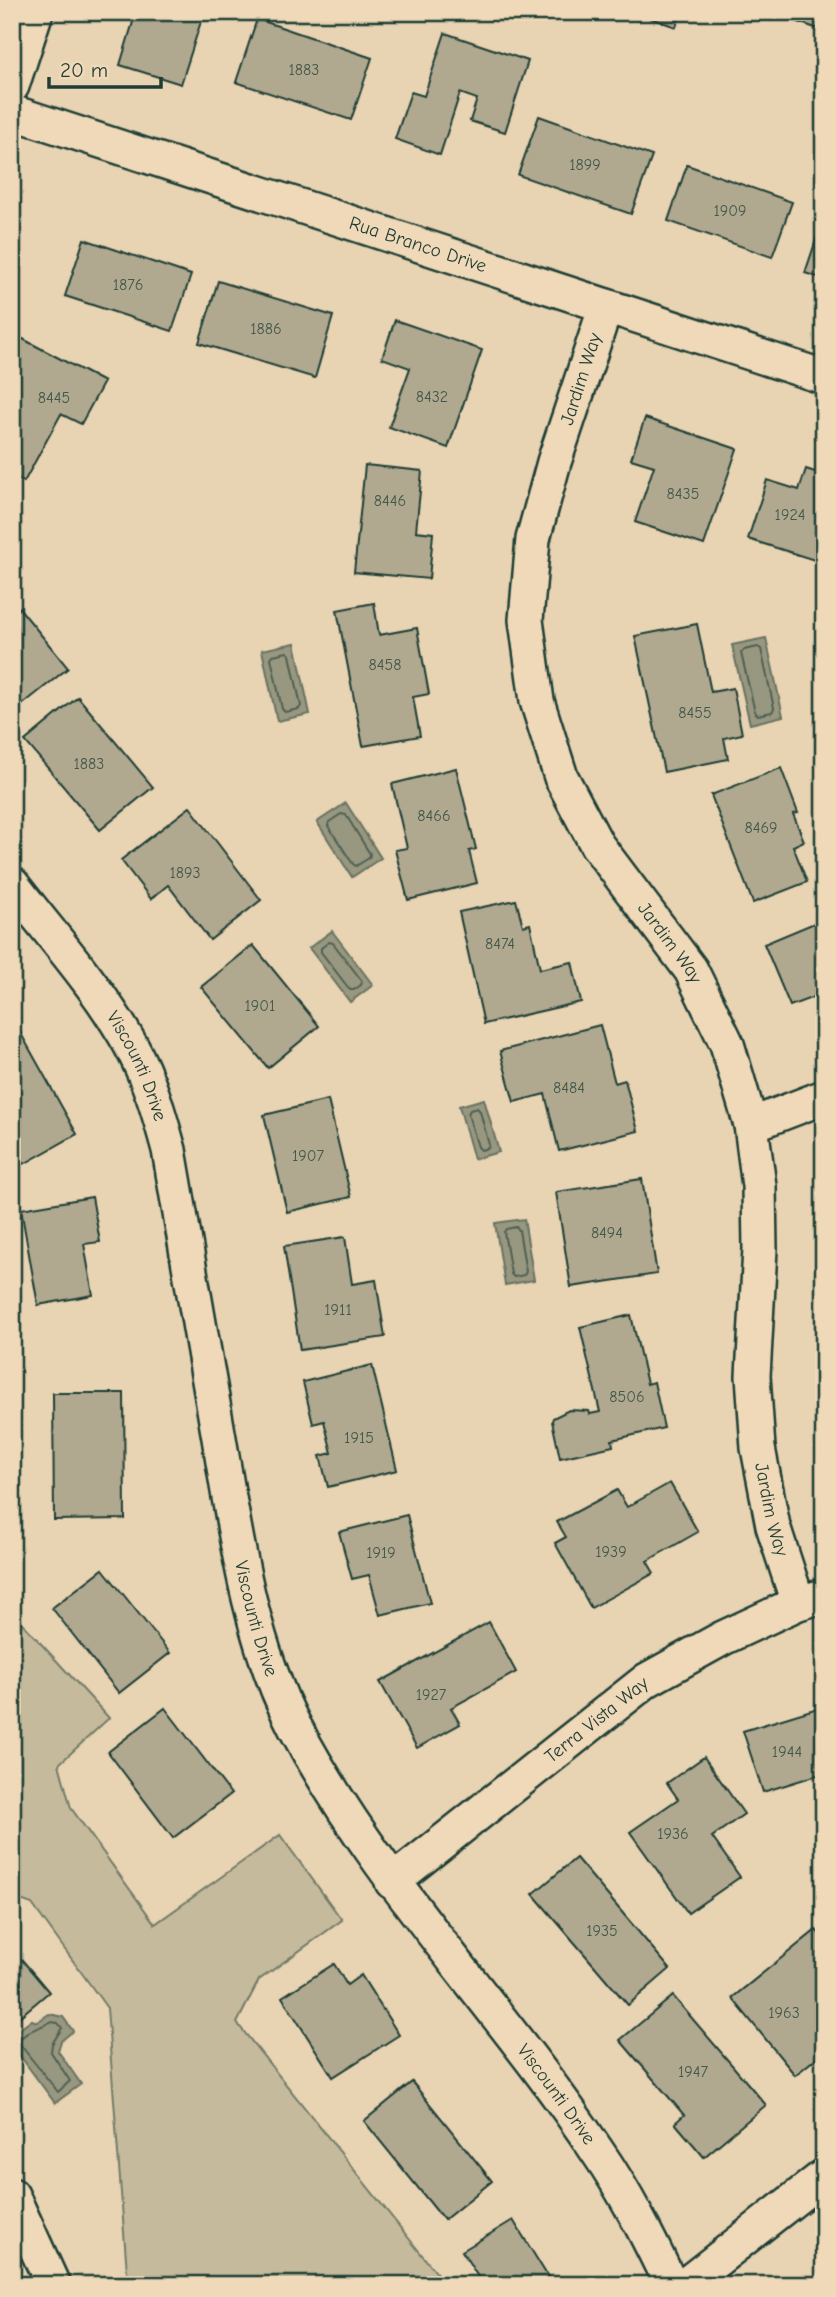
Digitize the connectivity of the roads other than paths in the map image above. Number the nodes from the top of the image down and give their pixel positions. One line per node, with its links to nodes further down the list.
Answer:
1 (36, 12): 2 (street)
2 (12, 86)
3 (12, 112): 4 (street, Rua Branco Drive)
4 (606, 306): 5 (street, Rua Branco Drive); 8 (street, Jardim Way)
5 (824, 377)
6 (12, 884): 10 (street, Viscounti Drive)
7 (824, 1097): 8 (street)
8 (751, 1125): 9 (street, Jardim Way)
9 (811, 1600): 10 (street, Terra Vista Way)
10 (392, 1882): 14 (street, Viscounti Drive)
11 (824, 2176): 15 (street)
12 (12, 2195): 13 (street)
13 (53, 2285)
14 (670, 2285)
15 (685, 2285)

